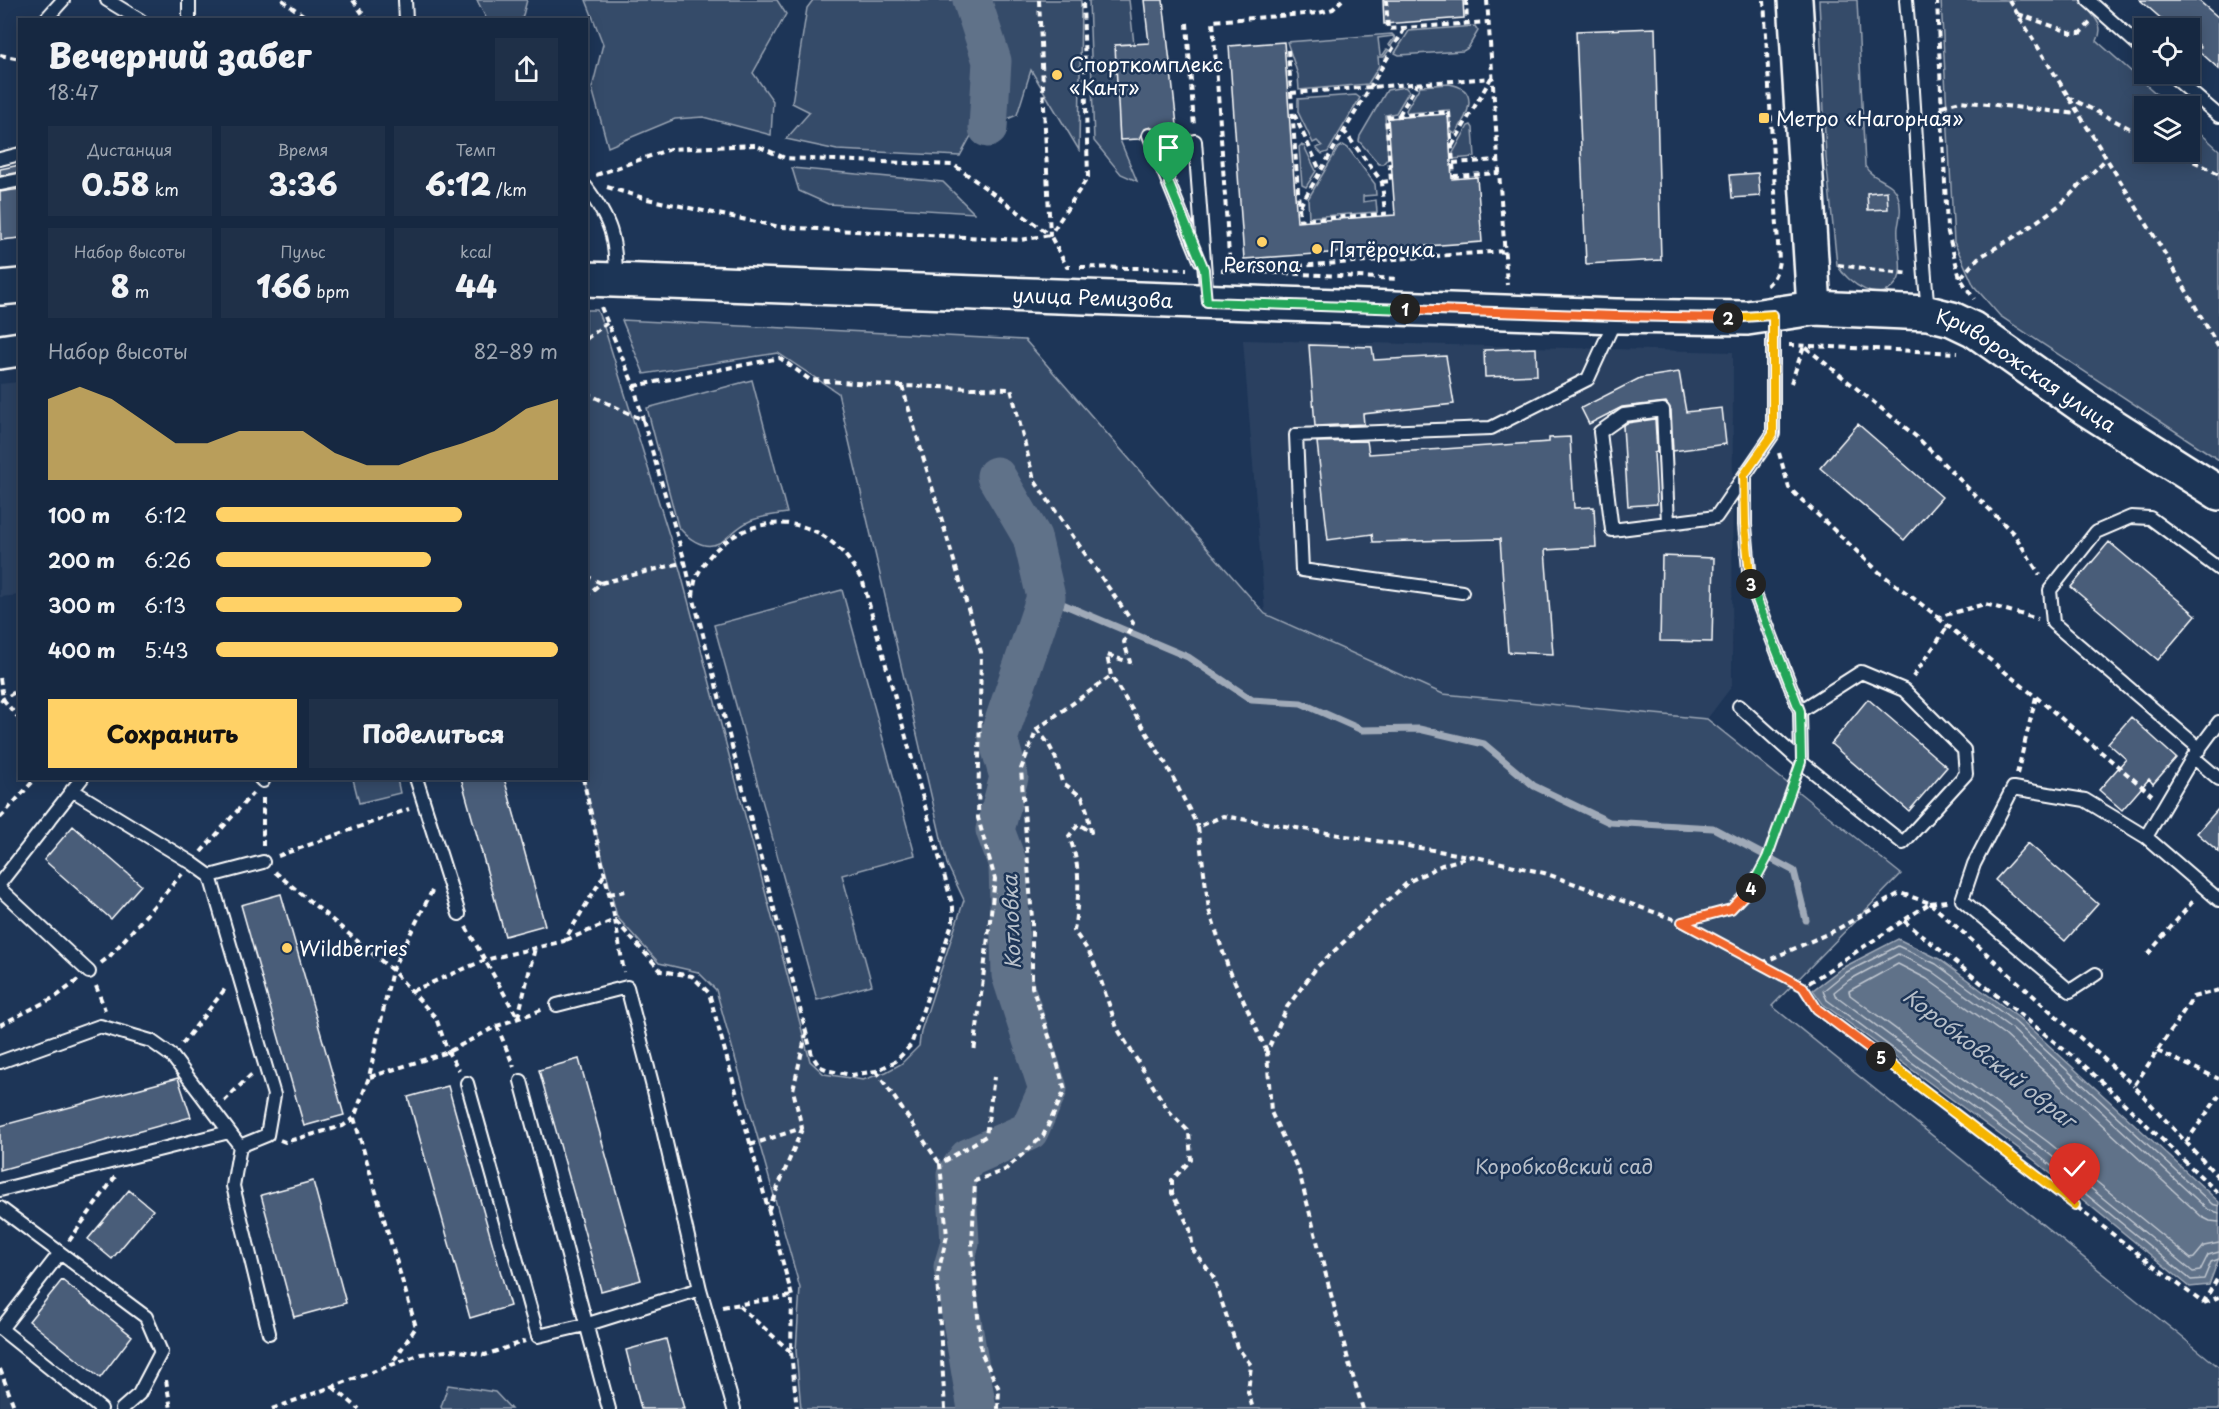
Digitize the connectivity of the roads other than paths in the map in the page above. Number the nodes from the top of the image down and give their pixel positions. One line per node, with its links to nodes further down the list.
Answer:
1 (63, 0): 8 (lane)
2 (107, 0): 9 (lane)
3 (189, 0): 10 (lane)
4 (405, 0): 11 (lane)
5 (1795, 0): 27 (street)
6 (1906, 0): 28 (lane)
7 (2088, 0): 12 (lane)
8 (47, 18)
9 (137, 18)
10 (189, 18)
11 (406, 18)
12 (2134, 41)
13 (2182, 84): 14 (lane)
14 (2219, 116)
15 (1149, 135): 22 (lane)
16 (1195, 141): 22 (lane)
17 (18, 154): 18 (lane)
18 (0, 159)
19 (18, 180): 20 (lane)
20 (0, 184)
21 (592, 185): 25 (lane)
22 (1204, 269): 26 (lane)
23 (18, 286): 24 (street)
24 (0, 288)
25 (601, 289): 26 (street, улица Ремизова)
26 (1207, 302): 29 (street, улица Ремизова)
27 (1814, 308): 28 (street, Криворожская улица); 30 (street, улица Ремизова)
28 (1928, 314): 34 (street, Криворожская улица)
29 (1616, 316): 30 (street, улица Ремизова); 37 (lane)
30 (1773, 330): 33 (lane)
31 (18, 349): 32 (street)
32 (0, 352)
33 (1744, 475): 35 (lane); 39 (lane)
34 (2219, 493)
35 (1668, 523): 35 (lane)
36 (2219, 569): 41 (lane)
37 (1462, 592)
38 (1739, 706): 42 (lane)
39 (1800, 711): 42 (lane); 42 (lane)
40 (2219, 722): 41 (lane)
41 (2197, 753): 43 (lane); 47 (lane)
42 (1801, 762)
43 (2219, 779)
44 (80, 780): 46 (lane)
45 (417, 780): 53 (lane)
46 (72, 790): 49 (lane); 50 (lane)
47 (2146, 837): 52 (lane); 55 (lane)
48 (263, 862): 49 (lane)
49 (210, 876): 61 (lane)
50 (0, 883)
51 (0, 890): 54 (lane)
52 (2219, 900)
53 (459, 914)
54 (89, 972)
55 (2096, 974)
56 (557, 1005): 65 (lane)
57 (0, 1062): 60 (lane)
58 (521, 1081): 66 (lane)
59 (467, 1083): 66 (lane)
60 (229, 1132): 61 (lane); 62 (lane)
61 (240, 1146): 67 (lane)
62 (0, 1190)
63 (0, 1208): 64 (lane)
64 (60, 1253): 68 (lane); 69 (lane)
65 (700, 1289): 66 (lane); 71 (lane)
66 (585, 1325): 70 (lane)
67 (269, 1333)
68 (101, 1409)
69 (122, 1409)
70 (609, 1409)
71 (734, 1409)

